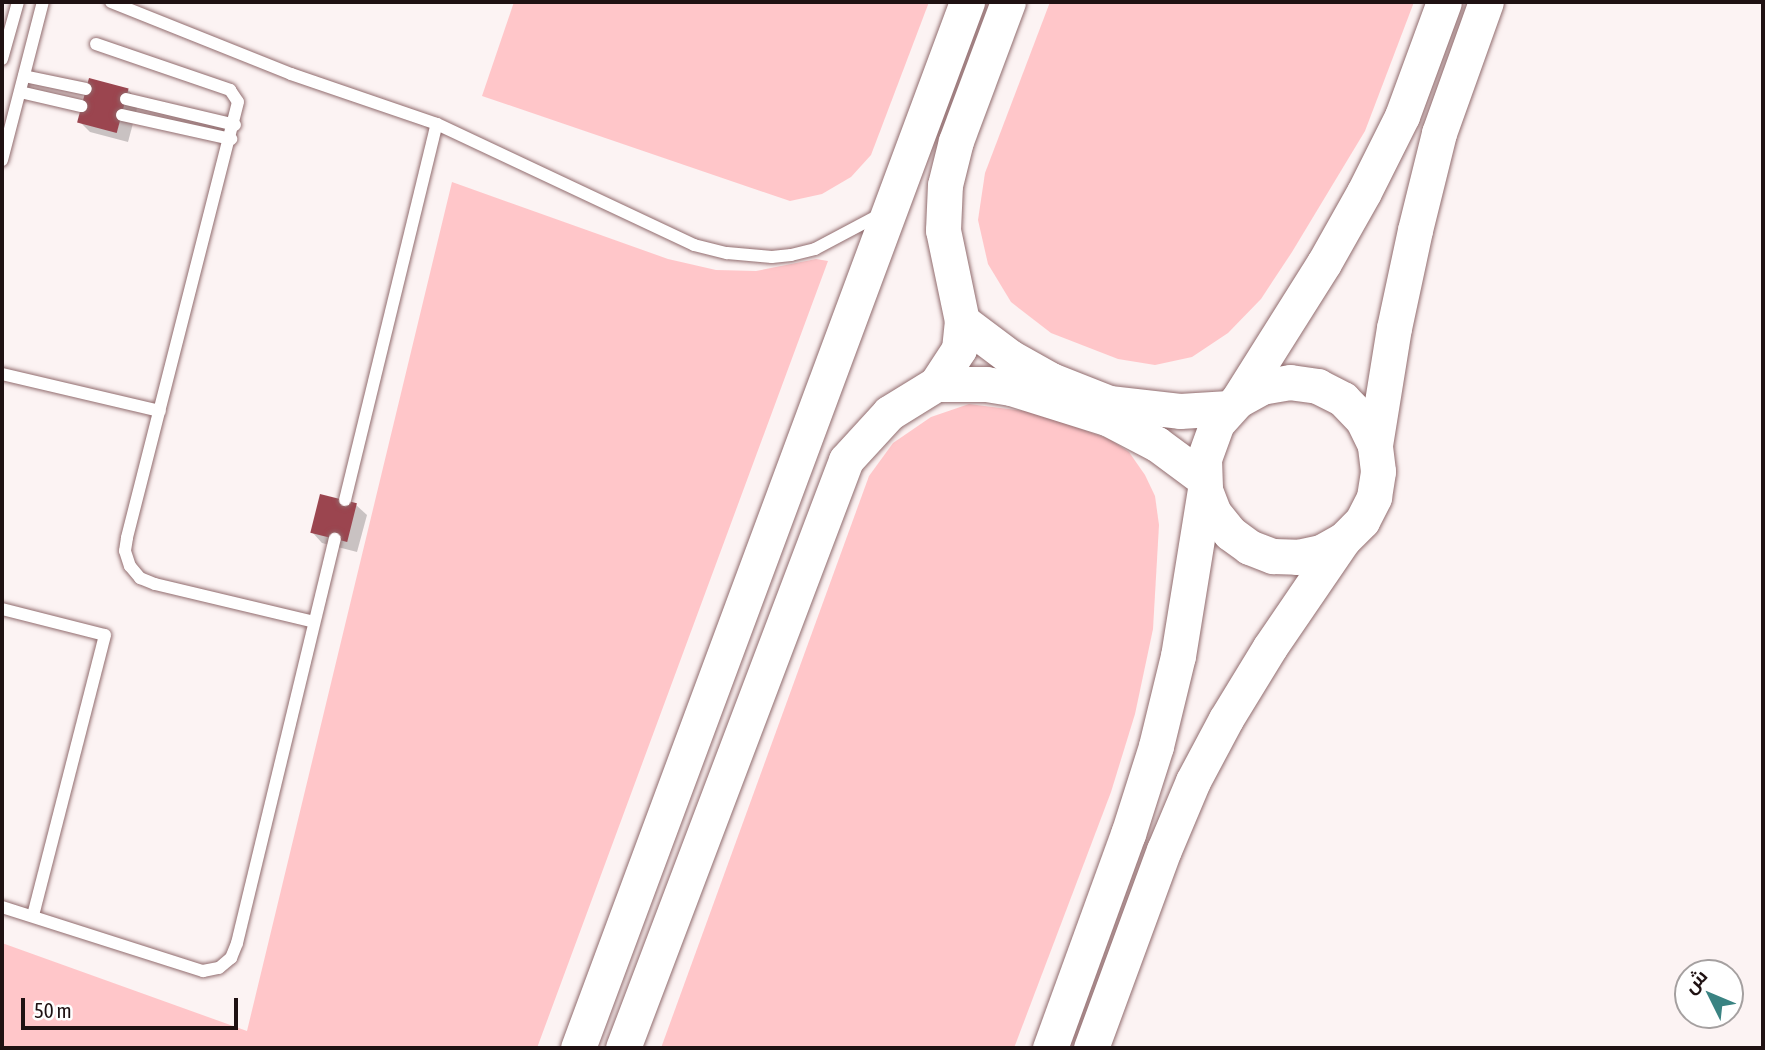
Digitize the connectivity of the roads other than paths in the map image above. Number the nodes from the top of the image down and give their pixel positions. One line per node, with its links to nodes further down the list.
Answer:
1 (18, 2): 9 (lane)
2 (43, 2): 10 (lane)
3 (111, 2): 16 (lane)
4 (967, 2): 20 (main road)
5 (1008, 2): 21 (main road)
6 (1444, 2): 24 (main road)
7 (1486, 2): 26 (main road)
8 (96, 44): 17 (lane)
9 (2, 59)
10 (24, 76): 11 (lane); 12 (lane)
11 (86, 89)
12 (20, 92): 14 (lane); 19 (lane)
13 (126, 99): 17 (lane)
14 (82, 106)
15 (122, 115): 18 (lane)
16 (437, 124): 20 (lane); 28 (lane)
17 (234, 125): 18 (lane)
18 (231, 139): 25 (lane)
19 (2, 160)
20 (891, 207): 29 (main road)
21 (962, 321): 23 (main road); 24 (main road)
22 (2, 374): 25 (lane)
23 (936, 384): 27 (main road); 30 (main road)
24 (1233, 405): 26 (main road); 27 (main road)
25 (160, 411): 34 (lane)
26 (1375, 445): 32 (main road)
27 (1204, 484): 32 (main road); 39 (main road)
28 (345, 500)
29 (778, 513): 30 (main road); 37 (main road)
30 (818, 528): 38 (main road)
31 (335, 539): 34 (lane)
32 (1343, 540): 40 (main road)
33 (2, 608): 36 (lane)
34 (314, 622): 36 (lane)
35 (2, 907): 36 (lane)
36 (33, 916)
37 (578, 1048)
38 (623, 1048)
39 (1050, 1048)
40 (1091, 1048)

